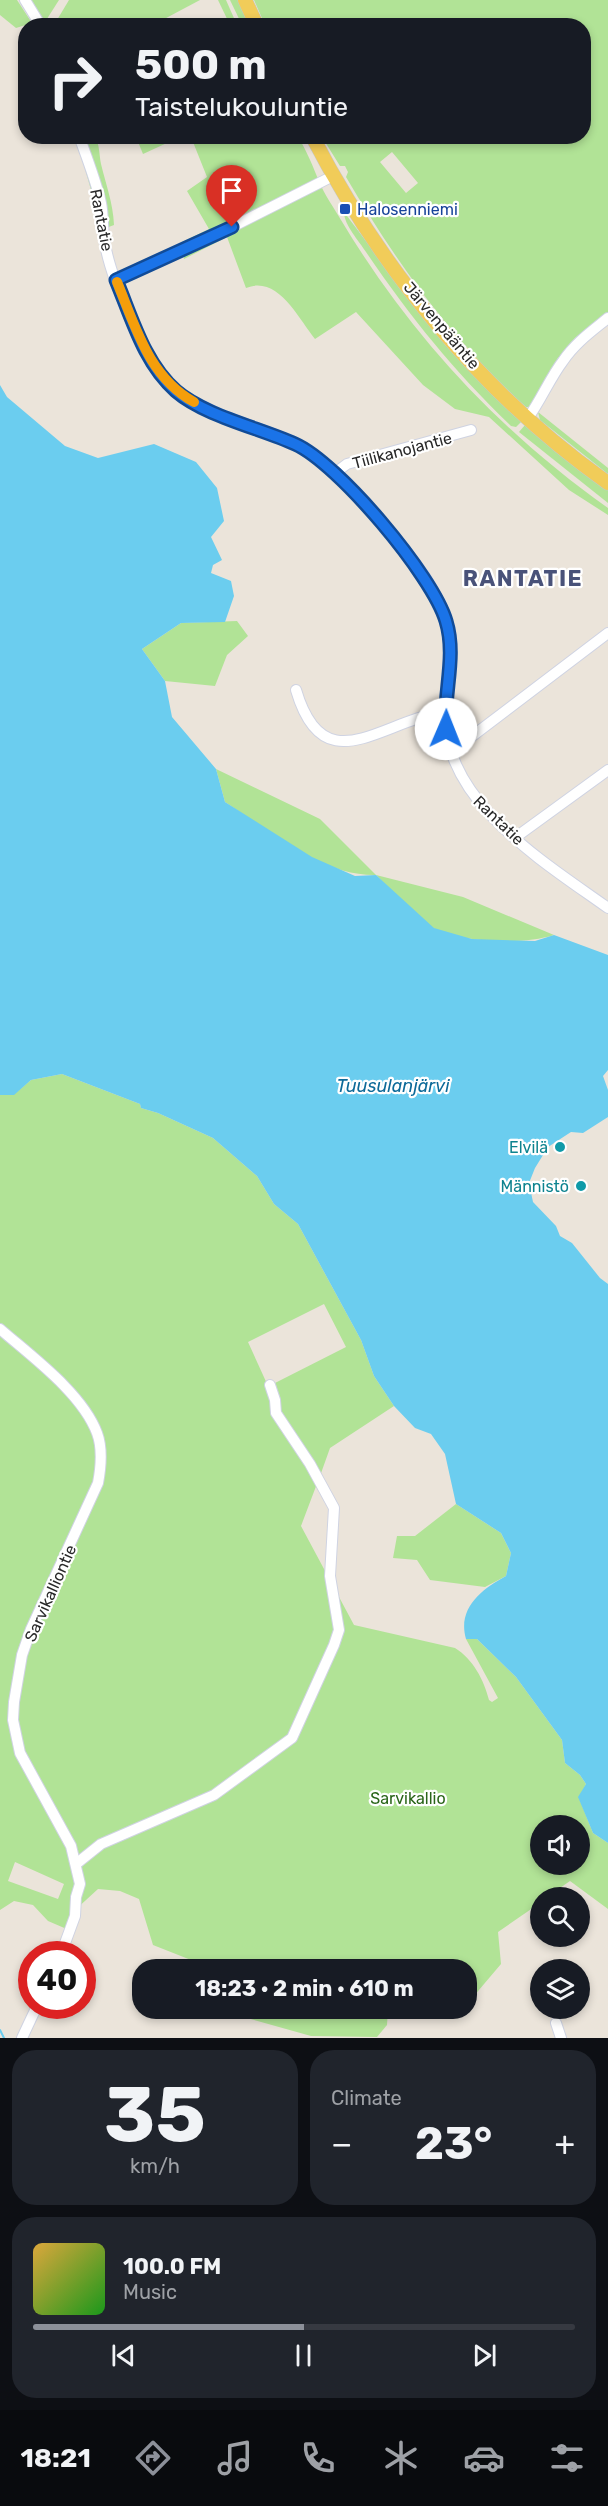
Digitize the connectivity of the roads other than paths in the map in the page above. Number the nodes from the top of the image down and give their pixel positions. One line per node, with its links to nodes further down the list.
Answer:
1 (25, 0): 3 (street)
2 (245, 0): 4 (main road)
3 (36, 18)
4 (253, 18)
5 (82, 144): 8 (street, Rantatie)
6 (316, 144): 7 (main road, Järvenpääntie)
7 (333, 176): 8 (street); 10 (main road, Järvenpääntie)
8 (116, 280): 12 (street, Rantatie)
9 (607, 319): 10 (street)
10 (528, 418): 13 (main road, Järvenpääntie)
11 (471, 430): 12 (street, Tiilikanojantie)
12 (335, 473): 16 (street, Rantatie)
13 (608, 483)
14 (608, 633): 17 (street)
15 (296, 690): 16 (street)
16 (445, 712): 17 (street, Rantatie)
17 (450, 753): 19 (street, Rantatie)
18 (608, 770): 19 (street)
19 (516, 837): 20 (street, Rantatie)
20 (608, 908)
21 (0, 1329): 23 (street, Sarvikalliontie)
22 (270, 1385): 23 (street)
23 (76, 1864): 24 (street, Sarvikalliontie)
24 (66, 1941)
25 (31, 2019): 27 (street)
26 (556, 2023): 28 (street)
27 (22, 2038)
28 (561, 2038)

